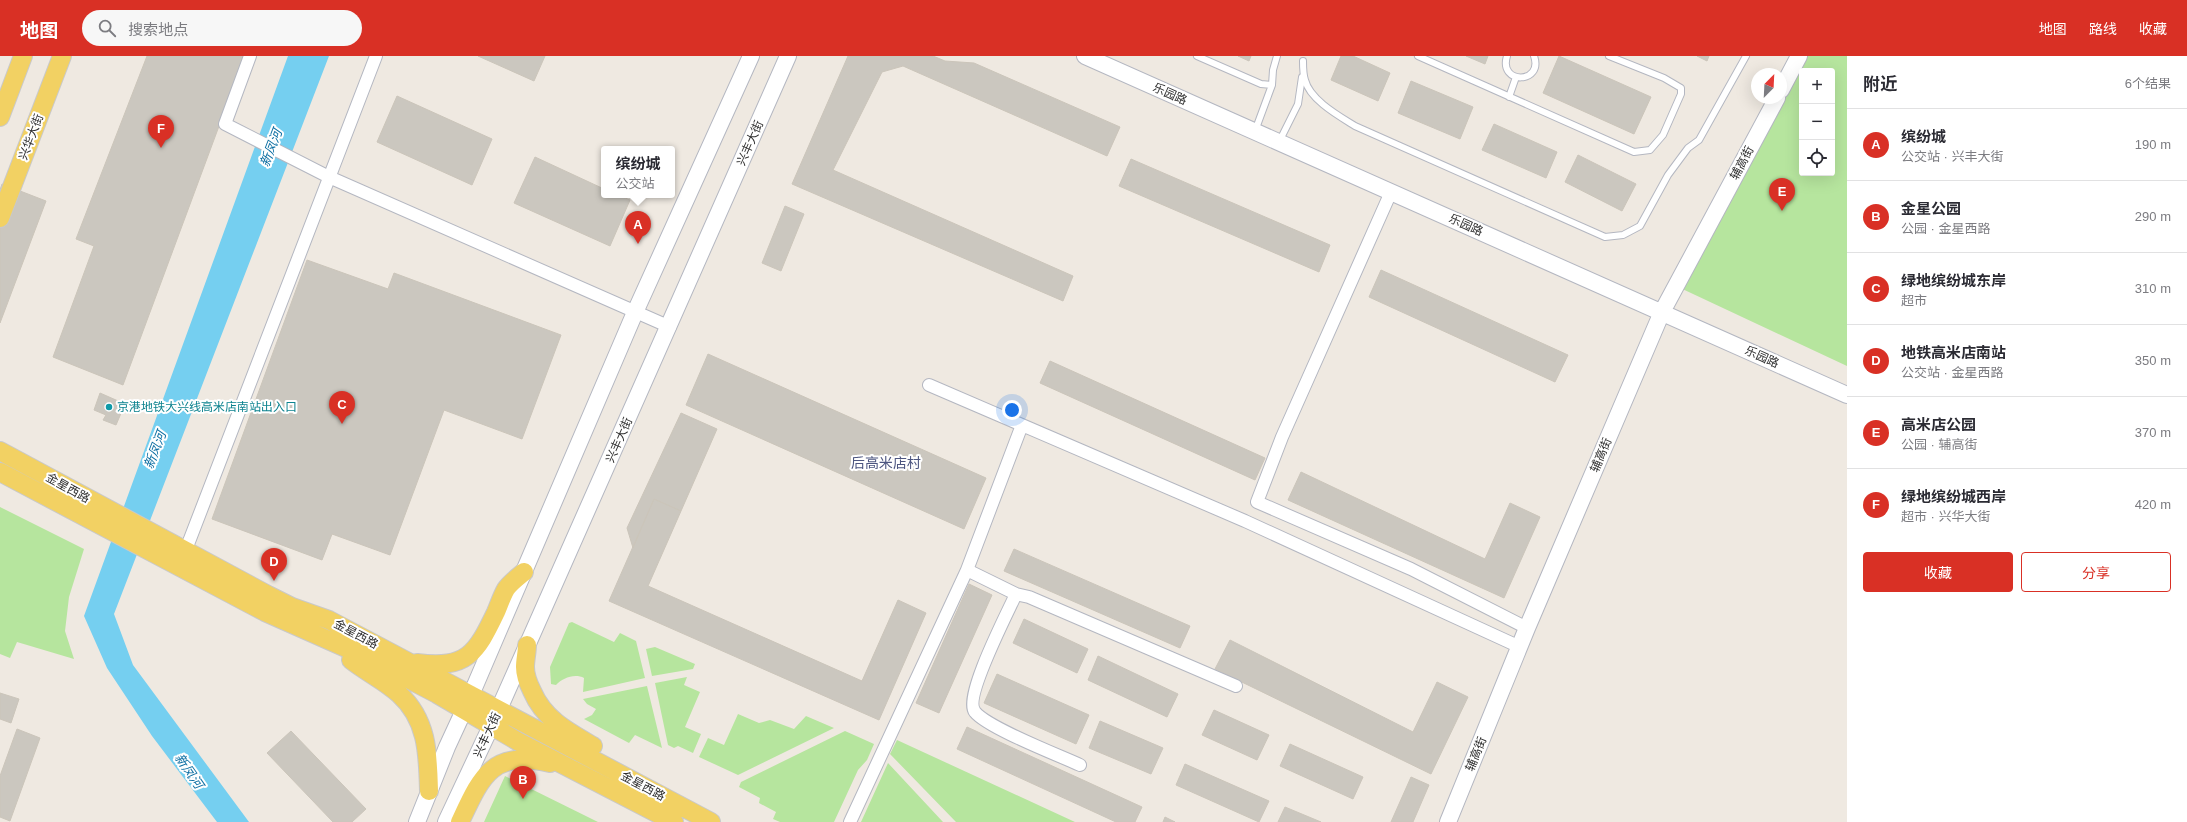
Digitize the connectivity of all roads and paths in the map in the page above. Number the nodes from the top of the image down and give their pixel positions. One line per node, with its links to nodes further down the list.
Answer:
1 (23, 56): 22 (main road)
2 (62, 56): 27 (main road, 兴华大街)
3 (250, 56): 25 (street)
4 (376, 56): 25 (street)
5 (751, 56): 28 (street)
6 (788, 56): 30 (street, 兴丰大街)
7 (1085, 56): 23 (street, 乐园路)
8 (1197, 56): 19 (lane)
9 (1277, 56): 19 (lane)
10 (1418, 56): 20 (lane)
11 (1507, 56): 17 (lane)
12 (1534, 56): 17 (lane)
13 (1609, 56): 20 (lane)
14 (1746, 56): 16 (lane)
15 (1799, 56): 18 (street)
16 (1304, 59): 24 (lane)
17 (1516, 77): 20 (lane)
18 (1787, 79)
19 (1272, 85): 23 (lane)
20 (1509, 97)
21 (1774, 104): 29 (street, 辅高街)
22 (0, 117)
23 (1255, 132): 24 (street, 乐园路)
24 (1279, 142): 26 (street, 乐园路)
25 (329, 177): 28 (street); 40 (street)
26 (1391, 192): 29 (street, 乐园路); 44 (street)
27 (0, 218)
28 (636, 310): 30 (street); 42 (street)
29 (1662, 312): 32 (street, 乐园路); 44 (street, 辅高街)
30 (670, 327): 46 (street, 兴丰大街)
31 (929, 385): 33 (street)
32 (1847, 395)
33 (1022, 425): 41 (street); 47 (street)
34 (0, 440): 37 (main road)
35 (0, 451): 37 (main road, 金星西路)
36 (0, 472): 38 (main road, 金星西路)
37 (42, 474): 38 (main road, 金星西路)
38 (101, 516): 39 (main road, 金星西路)
39 (161, 549): 40 (main road, 金星西路); 45 (main road, 金星西路)
40 (185, 552): 48 (main road, 金星西路)
41 (967, 570): 43 (street); 61 (street)
42 (524, 572): 48 (main road); 50 (street)
43 (1016, 594): 49 (street); 52 (street)
44 (1527, 628): 47 (street, 辅高街)
45 (325, 639): 50 (main road, 金星西路); 55 (main road)
46 (528, 645): 51 (street, 兴丰大街); 54 (main road)
47 (1520, 647): 62 (street, 辅高街)
48 (411, 663): 50 (main road, 金星西路)
49 (1236, 686)
50 (468, 702): 51 (main road, 金星西路); 55 (street)
51 (495, 717): 53 (main road, 金星西路); 54 (main road, 金星西路); 57 (street, 兴丰大街)
52 (1080, 765)
53 (568, 767): 58 (main road); 59 (main road, 金星西路)
54 (643, 786): 60 (main road, 金星西路)
55 (429, 791): 56 (street)
56 (417, 822)
57 (446, 822)
58 (460, 822)
59 (674, 822)
60 (711, 822)
61 (850, 822)
62 (1448, 822)

